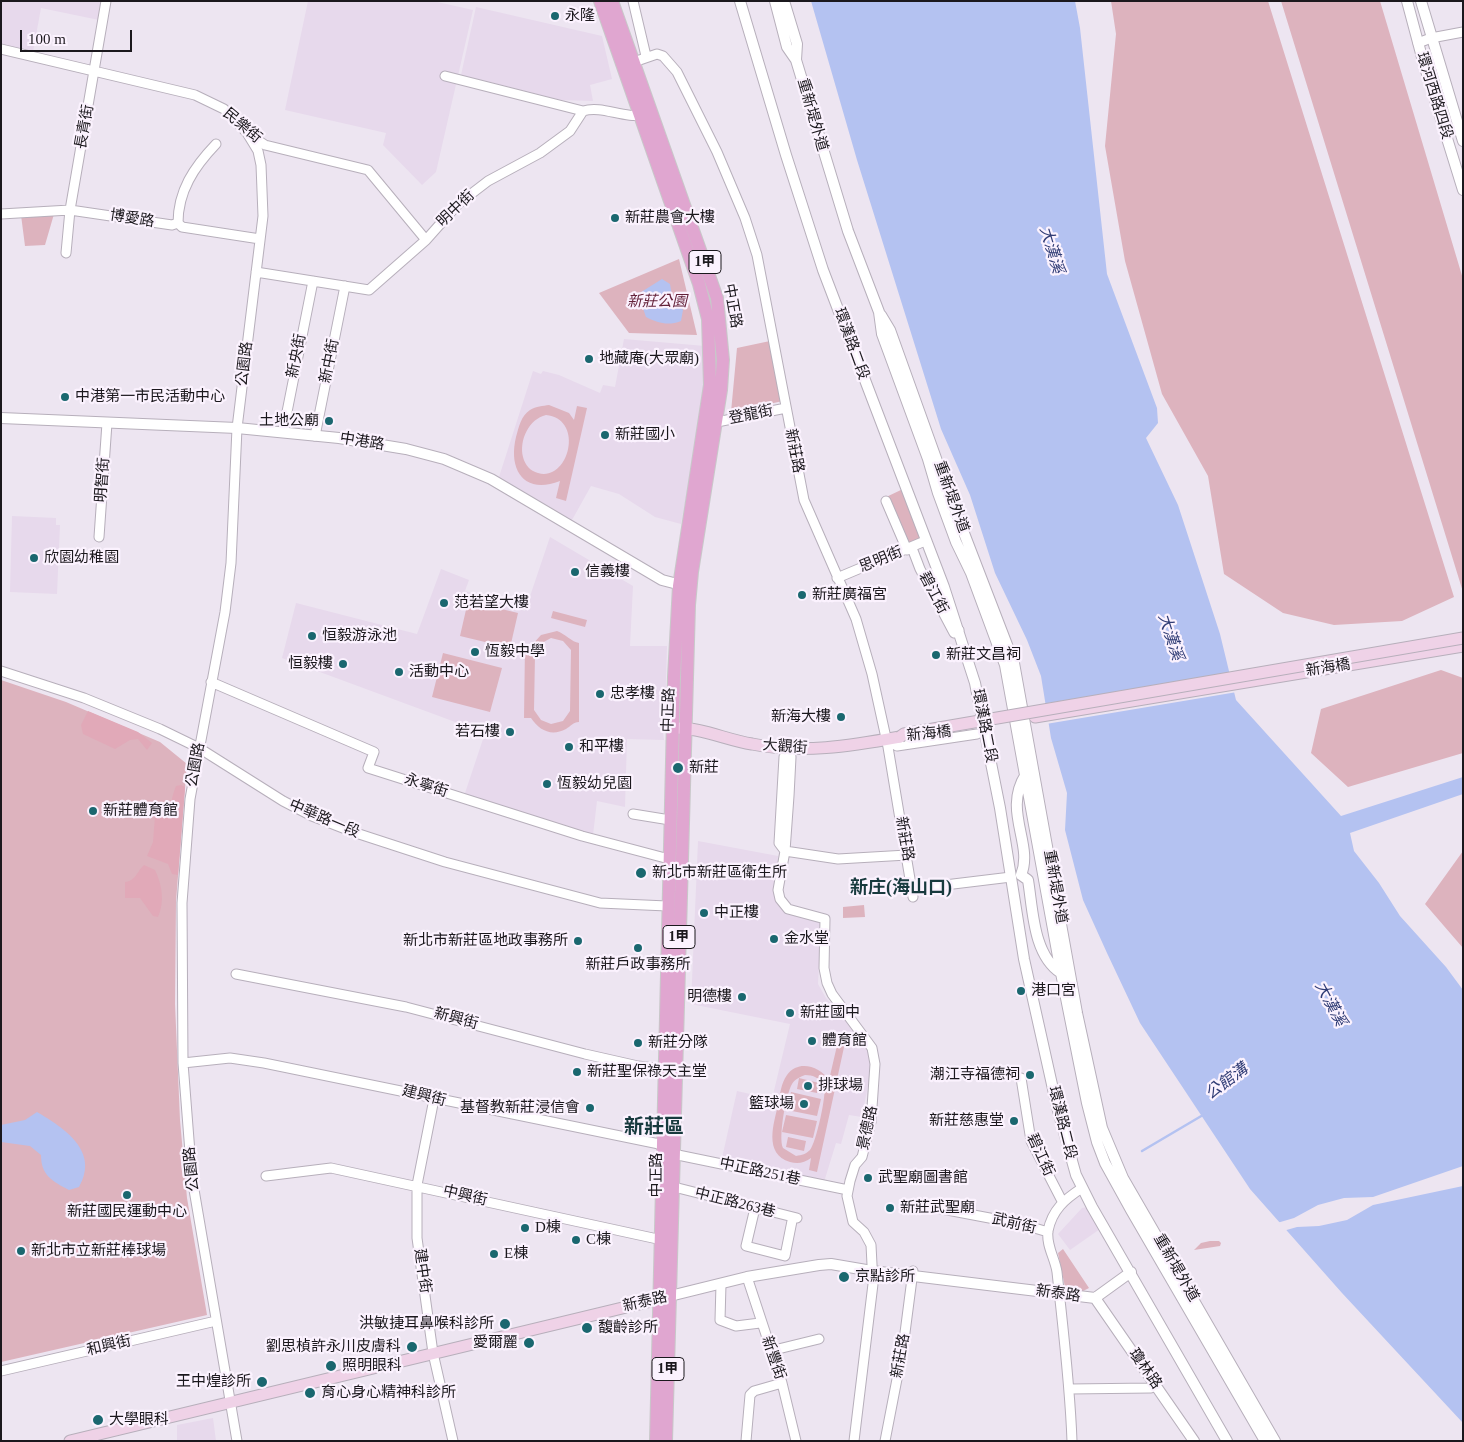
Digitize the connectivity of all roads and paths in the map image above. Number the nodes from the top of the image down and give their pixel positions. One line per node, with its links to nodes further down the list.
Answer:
1 (106, 1): 17 (street, 長青街)
2 (600, 1): 16 (main road, 中正路 / 1甲)
3 (612, 1): 16 (main road, 中正路 / 1甲)
4 (633, 1): 14 (street)
5 (740, 1): 44 (street, 環漢路二段)
6 (775, 1): 15 (street, 重新堤外道)
7 (784, 1): 15 (street, 重新堤外道)
8 (1407, 1): 12 (street, 環河西路四段)
9 (1421, 1): 11 (street, 環河西路四段)
10 (1463, 32): 11 (street)
11 (1431, 38): 12 (street); 22 (street, 環河西路四段)
12 (1418, 43): 24 (street, 環河西路四段)
13 (1, 49): 17 (street, 民樂街)
14 (646, 56): 16 (street); 35 (street, 新莊路)
15 (796, 60): 34 (street, 重新堤外道)
16 (628, 64): 20 (main road, 中正路 / 1甲)
17 (94, 71): 21 (street, 民樂街); 25 (street, 長青街)
18 (445, 76): 19 (street)
19 (582, 111): 20 (street); 29 (street, 明中街)
20 (645, 114): 37 (main road, 中正路 / 1甲); 47 (main road, 中正路 / 1甲)
21 (247, 133): 28 (street, 公園路); 29 (street, 民樂街)
22 (1463, 140)
23 (216, 144): 27 (street)
24 (1463, 190)
25 (70, 210): 26 (street, 博愛路); 27 (street, 博愛路); 30 (street, 長青街)
26 (1, 214)
27 (178, 223): 28 (street, 博愛路)
28 (260, 239): 31 (street, 公園路)
29 (426, 240): 33 (street, 明中街)
30 (66, 253)
31 (256, 272): 32 (street, 明中街); 39 (street, 公園路)
32 (313, 281): 33 (street, 明中街); 40 (street, 新央街)
33 (345, 286): 41 (street, 新中街)
34 (879, 312): 60 (street, 重新堤外道); 116 (street, 重新堤外道)
35 (786, 408): 37 (street, 登龍街); 46 (street, 新莊路)
36 (1, 418): 38 (street, 中港路)
37 (717, 422): 47 (main road, 中正路 / 1甲)
38 (107, 423): 39 (street, 中港路); 43 (street, 明智街)
39 (237, 428): 40 (street, 中港路); 52 (street, 公園路)
40 (282, 432): 41 (street, 中港路)
41 (315, 436): 47 (street, 中港路)
42 (886, 501): 45 (street, 碧江街)
43 (99, 538)
44 (925, 541): 45 (street, 思明街); 48 (street, 環漢路二段)
45 (909, 549): 46 (street, 思明街); 48 (street, 碧江街)
46 (837, 578): 57 (street, 新莊路)
47 (685, 586): 54 (main road, 中正路 / 1甲)
48 (959, 630): 66 (street, 環漢路二段)
49 (1463, 638): 56 (main road, 新海橋, bridge)
50 (1463, 646): 56 (main road, 新海橋)
51 (1, 671): 58 (street, 中華路一段)
52 (211, 682): 58 (street, 公園路); 65 (street, 永寧街)
53 (974, 716): 57 (street, 大觀街)
54 (679, 728): 59 (main road, 大觀街); 62 (main road, 中正路 / 1甲); 71 (main road, 中正路 / 1甲)
55 (977, 734): 57 (street, 大觀街)
56 (900, 737): 57 (main road, 大觀街)
57 (886, 740): 59 (main road, 大觀街); 64 (street, 新莊路)
58 (199, 748): 67 (street, 中華路一段); 70 (street, 公園路)
59 (789, 749): 63 (street, 景德路)
60 (1026, 774): 66 (street); 68 (street, 重新堤外道)
61 (633, 814): 62 (street)
62 (670, 820): 65 (main road, 中正路 / 1甲)
63 (785, 851): 64 (street); 79 (street, 景德路)
64 (907, 855): 66 (street, 新莊路)
65 (669, 859): 67 (main road, 中正路 / 1甲)
66 (1016, 876): 68 (street); 78 (street, 環漢路二段)
67 (668, 906): 71 (main road, 中正路 / 1甲)
68 (1061, 973): 115 (street, 重新堤外道)
69 (236, 974): 71 (street, 新興街)
70 (183, 1063): 73 (street, 建興街); 93 (street, 公園路)
71 (670, 1070): 74 (main road, 中正路 / 1甲)
72 (1020, 1078): 80 (street, 碧江街)
73 (434, 1100): 74 (street, 建興街); 76 (street, 建中街)
74 (668, 1149): 77 (main road, 中正路 / 1甲); 79 (street, 中正路251巷); 84 (main road, 中正路 / 1甲)
75 (266, 1176): 76 (street, 中興街)
76 (417, 1185): 84 (street, 中興街); 97 (street, 建中街)
77 (674, 1187): 82 (street, 中正路263巷); 91 (main road, 中正路 / 1甲)
78 (1082, 1188): 80 (street); 86 (street, 環漢路二段)
79 (848, 1190): 85 (street, 景德路)
80 (1062, 1200): 83 (street)
81 (921, 1205): 83 (street, 武前街)
82 (755, 1208): 82 (street, 中正路263巷)
83 (1048, 1232): 90 (street)
84 (662, 1240): 91 (main road, 中正路 / 1甲)
85 (872, 1271): 87 (street, 新泰路); 88 (street, 新泰路); 110 (street, 景德路)
86 (1130, 1272): 92 (street, 新泰路); 114 (street, 環漢路二段)
87 (912, 1274): 90 (street, 新泰路); 111 (street, 新莊路)
88 (747, 1276): 89 (street, 新泰路); 94 (street, 新豐街)
89 (721, 1284): 91 (street, 新泰路); 94 (street)
90 (1059, 1295): 92 (street, 新泰路); 101 (street)
91 (665, 1297): 97 (main road, 新泰路); 106 (main road, 中正路 / 1甲); 107 (main road, 中正路 / 1甲)
92 (1095, 1298): 100 (street, 瓊林路)
93 (216, 1321): 98 (street, 和興街); 102 (street, 公園路)
94 (760, 1323): 96 (street, 新豐街)
95 (819, 1338): 96 (street)
96 (770, 1351): 99 (street, 新豐街)
97 (433, 1353): 102 (main road, 新泰路); 105 (street, 建中街)
98 (1, 1371)
99 (782, 1383): 108 (street); 109 (street, 新豐街)
100 (1156, 1385): 101 (street); 113 (street, 瓊林路)
101 (1070, 1389): 112 (street)
102 (229, 1402): 103 (main road, 新泰路); 104 (street, 公園路)
103 (70, 1441)
104 (237, 1441)
105 (453, 1441)
106 (656, 1441)
107 (666, 1441)
108 (746, 1441)
109 (796, 1441)
110 (854, 1441)
111 (885, 1441)
112 (1072, 1441)
113 (1194, 1441)
114 (1227, 1441)
115 (1265, 1441)
116 (1275, 1441)

